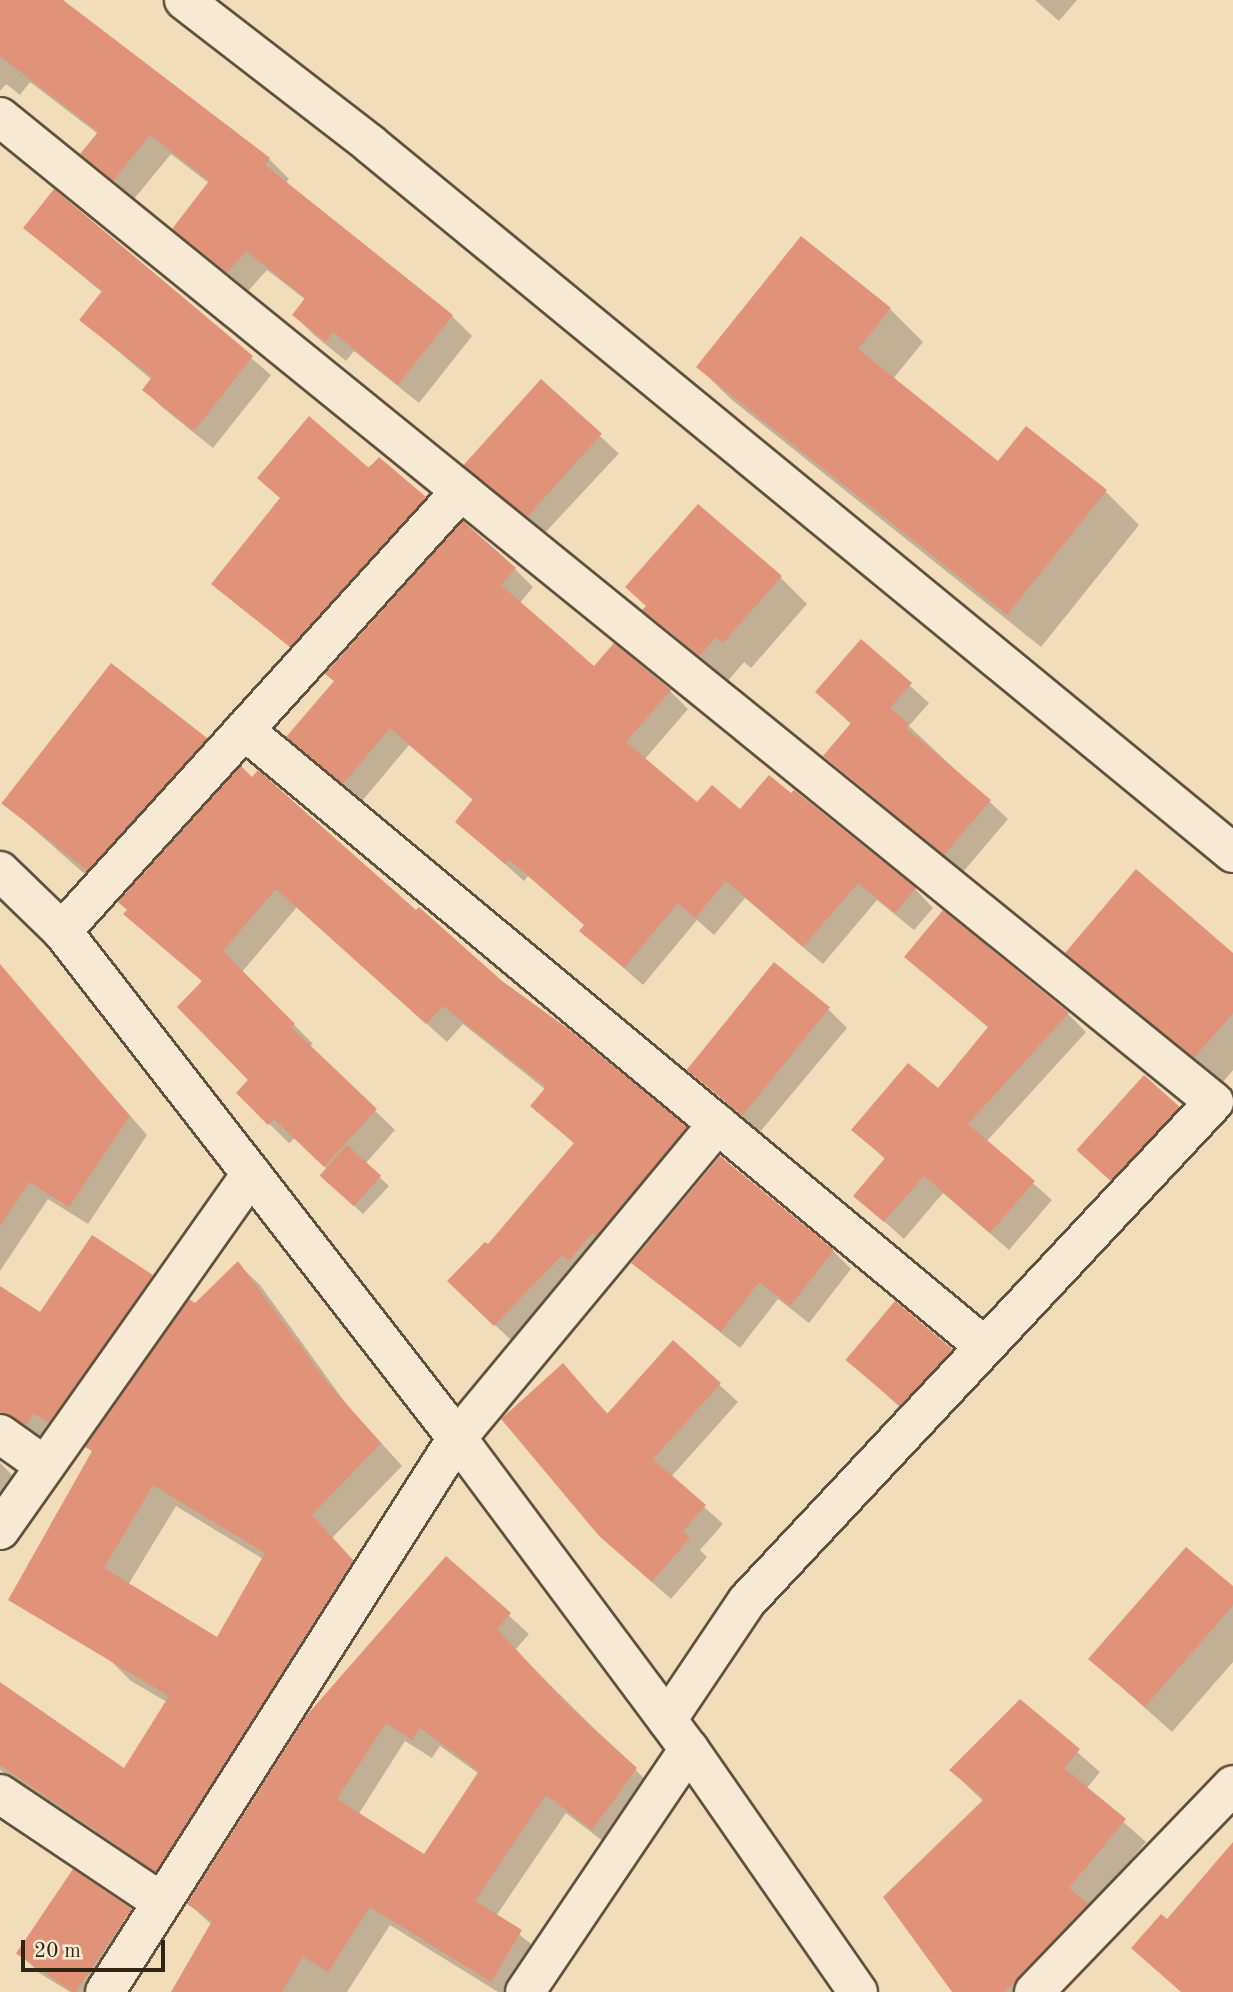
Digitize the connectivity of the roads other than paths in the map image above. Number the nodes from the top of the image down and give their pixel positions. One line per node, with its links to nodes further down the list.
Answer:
1 (184, 0): 5 (street)
2 (0, 117): 3 (street)
3 (461, 491): 4 (street); 10 (street)
4 (244, 730): 7 (street); 8 (street)
5 (1233, 853)
6 (2, 879): 7 (street)
7 (62, 931): 9 (street)
8 (718, 1125): 10 (street); 12 (street)
9 (251, 1174): 12 (street); 13 (street)
10 (985, 1347): 15 (street)
11 (0, 1434): 13 (street)
12 (457, 1438): 15 (street); 18 (street)
13 (45, 1466): 14 (street)
14 (0, 1531)
15 (678, 1734): 20 (street); 21 (street)
16 (1233, 1785): 22 (street)
17 (0, 1794): 18 (street)
18 (160, 1901): 19 (street)
19 (105, 1992)
20 (525, 1992)
21 (858, 1992)
22 (1034, 1992)

